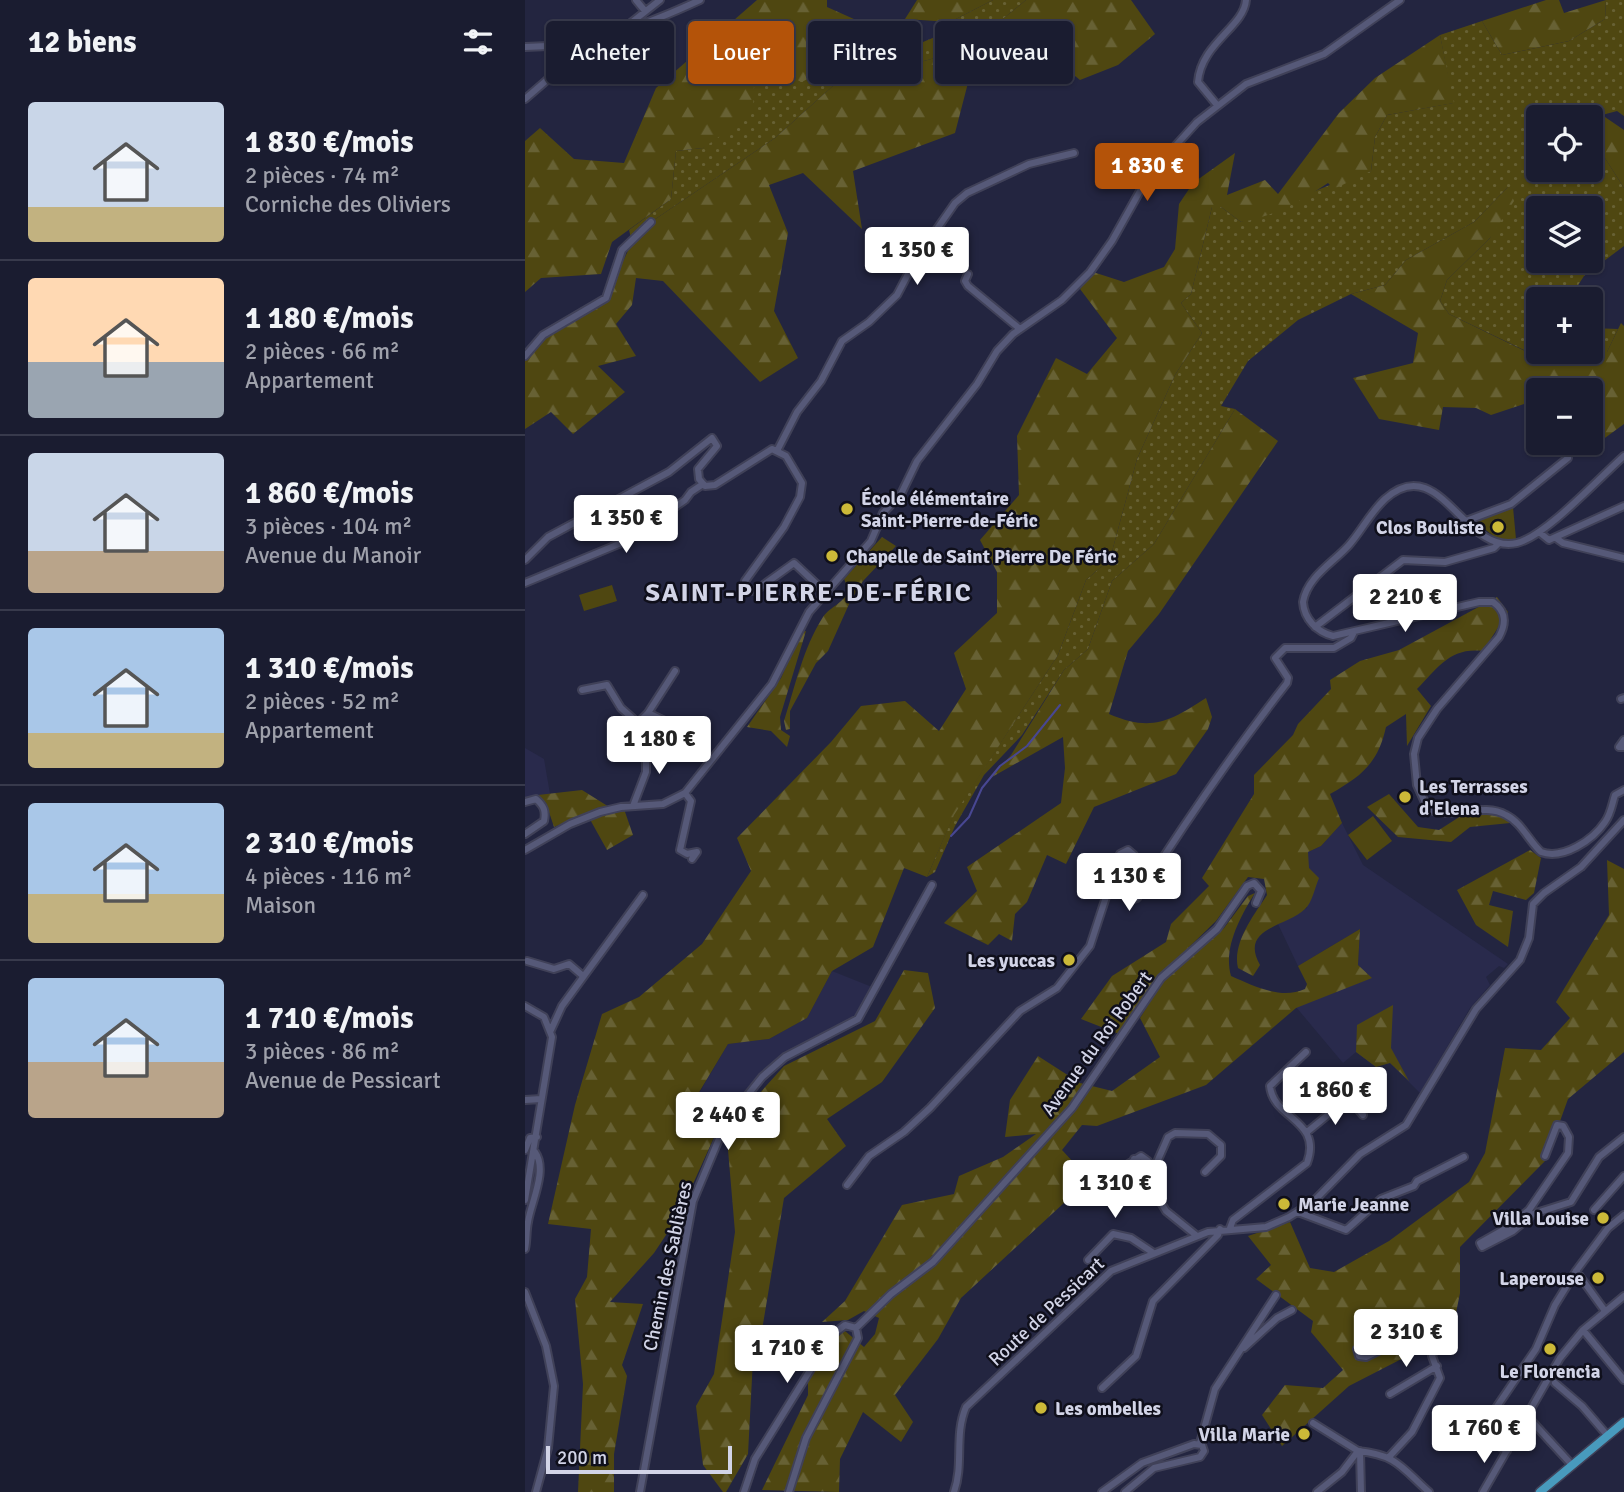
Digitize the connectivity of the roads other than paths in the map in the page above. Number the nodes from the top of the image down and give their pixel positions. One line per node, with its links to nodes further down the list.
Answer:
1 (636, 0): 6 (street)
2 (660, 0): 6 (street)
3 (700, 0): 8 (street)
4 (1246, 0): 13 (street)
5 (1400, 0): 13 (street)
6 (645, 11): 7 (street)
7 (633, 21)
8 (650, 21)
9 (546, 46): 10 (street)
10 (525, 47)
11 (546, 81): 12 (street)
12 (525, 99)
13 (1217, 105): 17 (street)
14 (1074, 153): 19 (street)
15 (651, 222): 18 (street)
16 (968, 274): 17 (street)
17 (1020, 329): 31 (street)
18 (525, 356)
19 (778, 449): 22 (street); 31 (street)
20 (1624, 456): 25 (street)
21 (1568, 458): 24 (street)
22 (703, 484): 29 (street); 30 (street)
23 (1624, 506): 26 (street)
24 (1466, 521): 27 (street); 32 (street)
25 (1539, 532): 26 (street); 27 (street)
26 (1556, 538): 28 (street)
27 (1499, 543): 32 (street)
28 (1624, 558)
29 (525, 560)
30 (525, 583)
31 (824, 593): 42 (street)
32 (1315, 627): 33 (street)
33 (1354, 632): 41 (street); 73 (street)
34 (675, 670): 36 (street)
35 (582, 690): 37 (street)
36 (648, 713): 37 (street); 40 (street)
37 (638, 723): 44 (street)
38 (1624, 740): 39 (street)
39 (1624, 747)
40 (663, 756)
41 (1624, 790)
42 (685, 793): 44 (street); 48 (street)
43 (525, 802): 46 (street)
44 (633, 806): 47 (street)
45 (1624, 820): 76 (street, Route de Pessicart)
46 (525, 834)
47 (525, 850)
48 (692, 859)
49 (932, 885): 109 (street, Chemin des Sablières)
50 (643, 895): 53 (street)
51 (1256, 903): 90 (street, Avenue du Roi Robert)
52 (527, 961): 53 (street)
53 (583, 976): 55 (street)
54 (525, 1006): 55 (street)
55 (551, 1030): 58 (street)
56 (1306, 1052): 60 (street)
57 (525, 1100): 58 (street)
58 (541, 1100): 61 (street)
59 (1363, 1115): 60 (street)
60 (1307, 1132): 78 (street)
61 (537, 1137): 63 (street); 64 (street)
62 (1624, 1137): 65 (street)
63 (525, 1150)
64 (535, 1152): 74 (street); 81 (street)
65 (1545, 1156)
66 (1464, 1157): 76 (street)
67 (1134, 1158): 69 (street); 70 (street); 72 (street)
68 (1205, 1172): 69 (street)
69 (1152, 1174): 80 (street)
70 (1111, 1175)
71 (1624, 1176): 75 (street)
72 (1141, 1184)
73 (847, 1185)
74 (525, 1200)
75 (1594, 1210)
76 (1298, 1212): 78 (street, Route de Pessicart)
77 (1624, 1215): 84 (street)
78 (1230, 1228): 79 (street, Route de Pessicart)
79 (1220, 1229): 80 (street, Route de Pessicart); 97 (street)
80 (1197, 1236): 82 (street, Route de Pessicart)
81 (525, 1249)
82 (1152, 1252): 83 (street); 112 (street, Route de Pessicart)
83 (1088, 1260)
84 (1576, 1271): 89 (street); 105 (street)
85 (525, 1292): 108 (street)
86 (1276, 1295): 93 (street)
87 (1624, 1296): 89 (street)
88 (1292, 1310): 93 (street)
89 (1605, 1311): 91 (street)
90 (856, 1328): 110 (street); 111 (street)
91 (1583, 1330): 95 (street); 99 (street)
92 (1385, 1333): 94 (street)
93 (1240, 1351): 103 (street)
94 (1437, 1366): 98 (street); 106 (street)
95 (1624, 1380)
96 (1555, 1383): 102 (street)
97 (1102, 1388)
98 (1390, 1394)
99 (1527, 1416): 105 (street); 107 (street)
100 (1624, 1422): 102 (main road)
101 (1313, 1423): 104 (street)
102 (1607, 1435): 107 (main road)
103 (1200, 1443): 113 (street); 114 (street)
104 (1359, 1451): 106 (street); 115 (street); 116 (street)
105 (1507, 1451): 118 (street)
106 (1389, 1457): 117 (street)
107 (1572, 1465): 119 (main road)
108 (537, 1492)
109 (641, 1492)
110 (744, 1492)
111 (789, 1492)
112 (954, 1492)
113 (1102, 1492)
114 (1125, 1492)
115 (1317, 1492)
116 (1361, 1492)
117 (1429, 1492)
118 (1483, 1492)
119 (1540, 1492)

